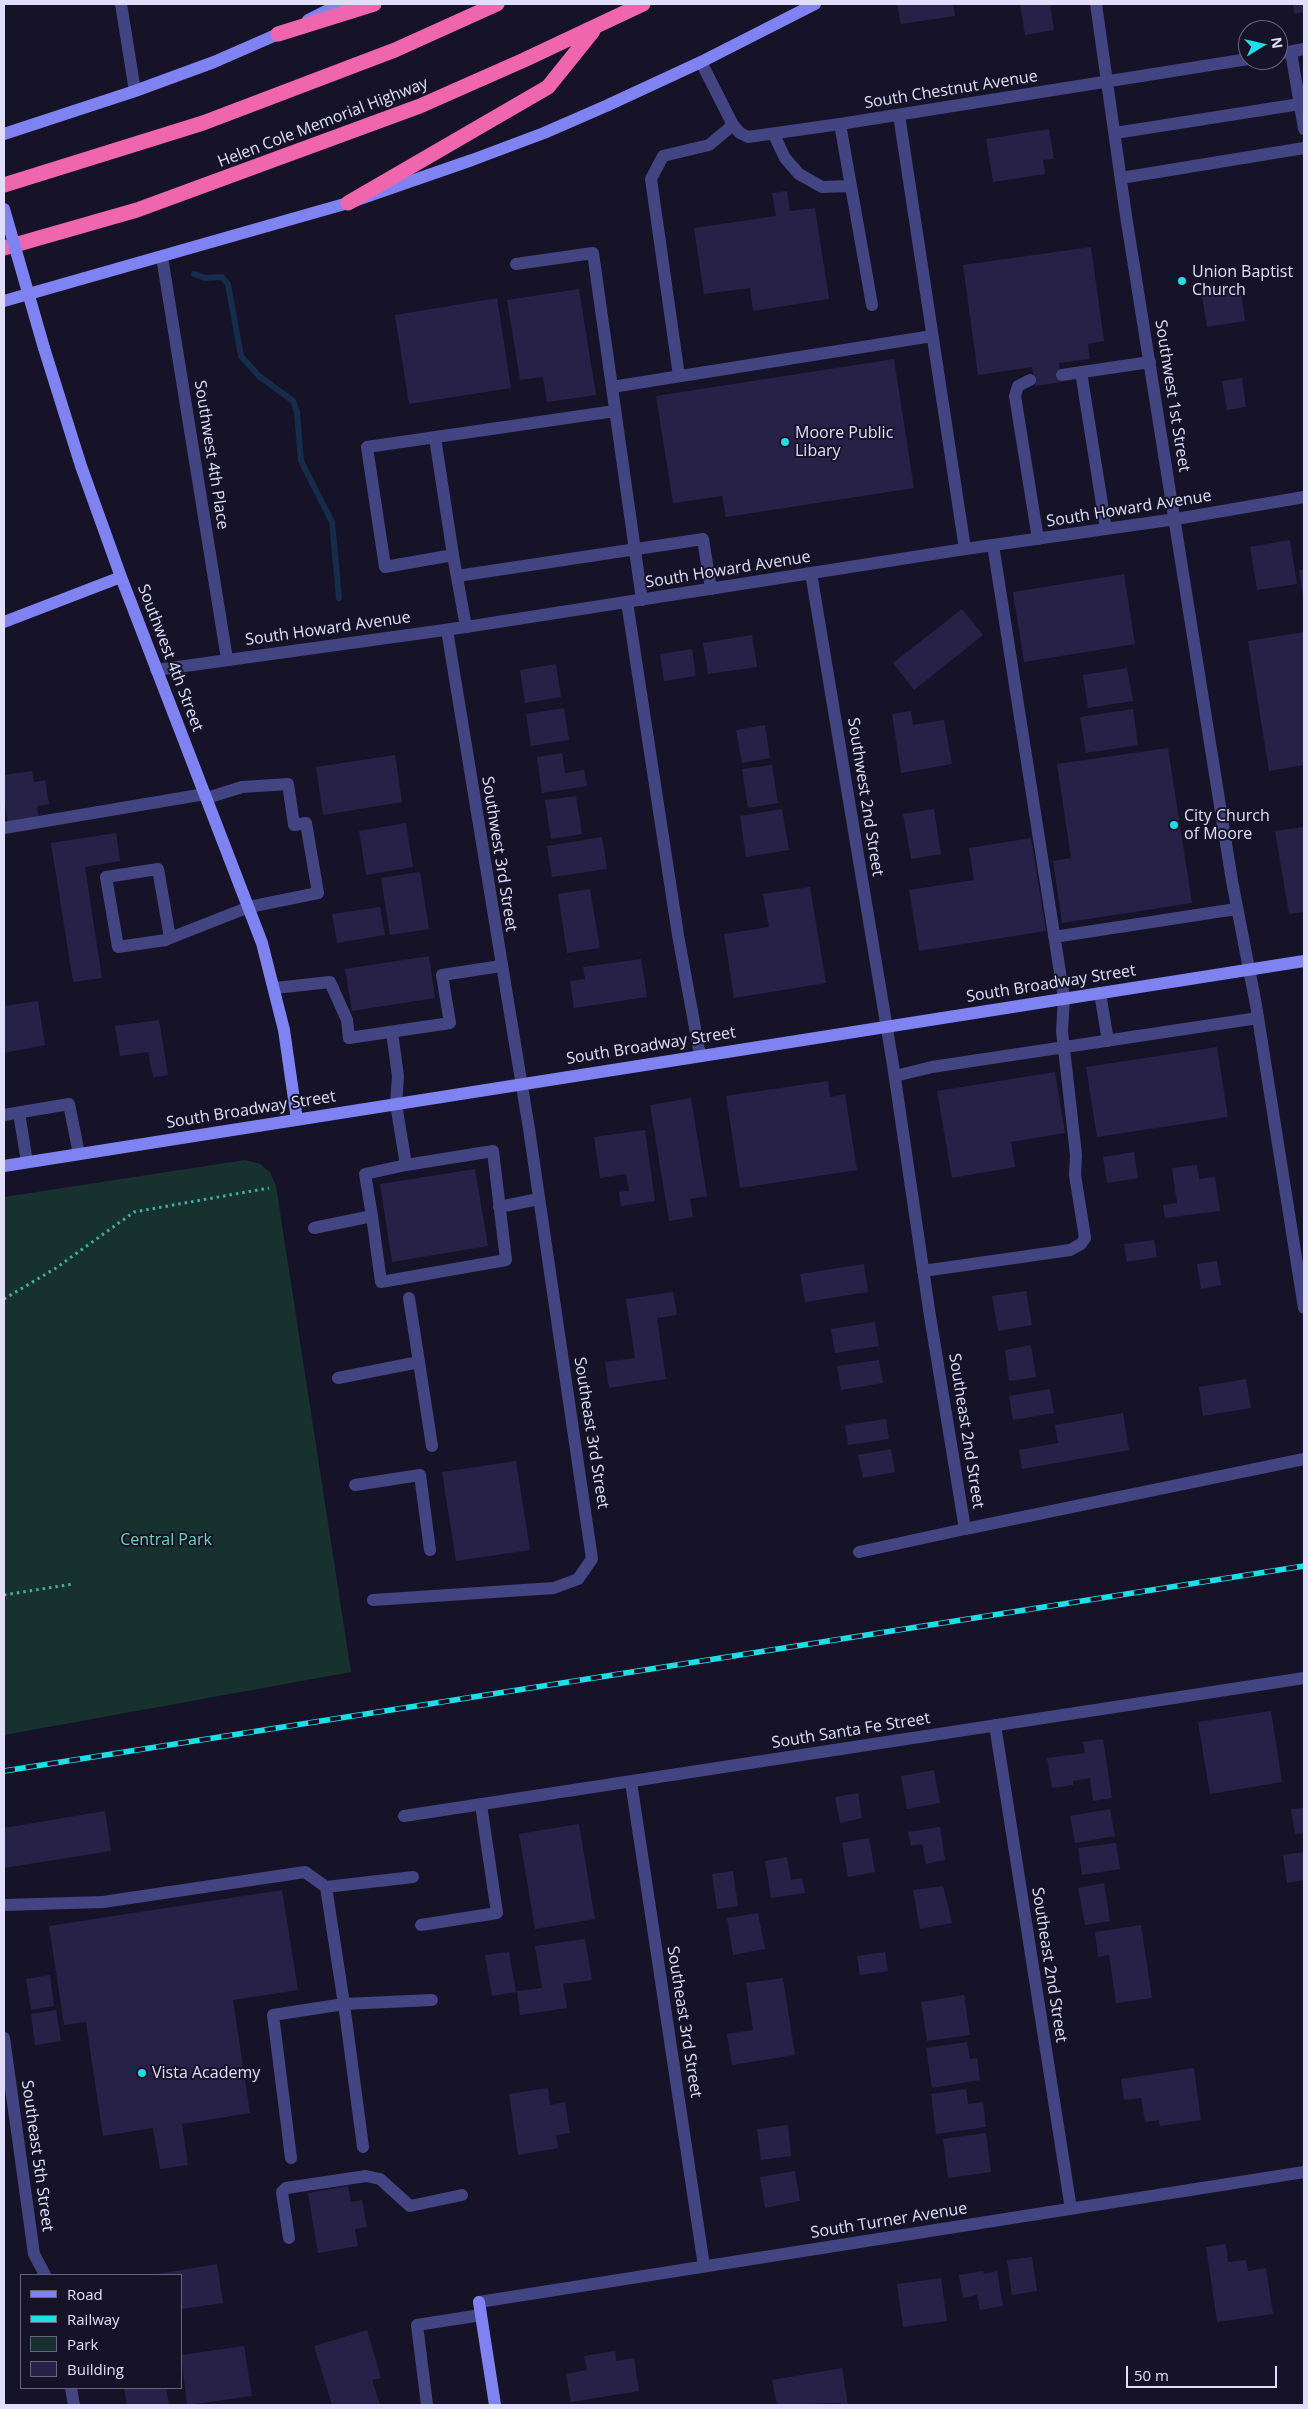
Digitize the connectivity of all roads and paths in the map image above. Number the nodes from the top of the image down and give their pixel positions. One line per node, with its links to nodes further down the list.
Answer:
1 (120, 4): 16 (street)
2 (340, 4): 9 (main road)
3 (374, 4): 9 (highway)
4 (497, 4): 27 (highway)
5 (643, 4): 8 (highway, Helen Cole Memorial Highway)
6 (815, 4): 13 (main road)
7 (1096, 4): 15 (street, Southwest 1st Street)
8 (596, 27): 29 (highway); 31 (highway, Helen Cole Memorial Highway)
9 (278, 34): 16 (main road)
10 (1304, 49): 11 (street)
11 (1288, 52)
12 (1238, 61): 15 (street, South Chestnut Avenue)
13 (701, 62): 20 (street); 29 (main road)
14 (1288, 66): 17 (street)
15 (1108, 82): 18 (street, South Chestnut Avenue); 22 (street, Southwest 1st Street)
16 (136, 91): 23 (main road)
17 (1300, 104): 21 (street); 22 (street)
18 (898, 115): 19 (street, South Chestnut Avenue); 36 (street)
19 (840, 124): 24 (street, South Chestnut Avenue); 28 (street)
20 (733, 125): 24 (street, South Chestnut Avenue); 40 (street)
21 (1304, 130)
22 (1115, 133): 26 (street, Southwest 1st Street)
23 (4, 134)
24 (774, 135): 28 (street)
25 (1304, 148): 26 (street)
26 (1121, 178): 37 (street, Southwest 1st Street)
27 (4, 185)
28 (850, 186): 35 (street)
29 (348, 203): 32 (main road)
30 (4, 209): 55 (main road, Southwest 4th Street, bridge)
31 (4, 248)
32 (162, 257): 34 (main road); 62 (street, Southwest 4th Place)
33 (516, 264): 42 (street)
34 (4, 301)
35 (872, 305)
36 (932, 336): 40 (street); 50 (street)
37 (1150, 362): 38 (street); 46 (street, Southwest 1st Street)
38 (1080, 372): 39 (street); 47 (street)
39 (1062, 375)
40 (679, 376): 42 (street)
41 (1030, 380): 48 (street)
42 (612, 386): 43 (street)
43 (615, 410): 44 (street); 51 (street)
44 (434, 438): 52 (street); 52 (street)
45 (1304, 497): 46 (street, South Howard Avenue)
46 (1176, 519): 47 (street, South Howard Avenue); 67 (street, Southwest 1st Street)
47 (1106, 529): 48 (street, South Howard Avenue)
48 (1038, 539): 49 (street, South Howard Avenue)
49 (993, 545): 50 (street, South Howard Avenue); 68 (street)
50 (965, 549): 53 (street, South Howard Avenue)
51 (635, 550): 54 (street); 56 (street); 57 (street)
52 (454, 555): 54 (street)
53 (811, 573): 56 (street, South Howard Avenue); 77 (street, Southwest 2nd Street)
54 (457, 576): 60 (street)
55 (121, 577): 59 (main road); 63 (main road, Southwest 4th Street)
56 (711, 589): 57 (street, South Howard Avenue)
57 (642, 600): 58 (street, South Howard Avenue)
58 (627, 602): 60 (street, South Howard Avenue); 81 (street)
59 (4, 622)
60 (466, 627): 61 (street, South Howard Avenue)
61 (447, 630): 62 (street, South Howard Avenue); 71 (street, Southwest 3rd Street)
62 (226, 659): 63 (street, South Howard Avenue)
63 (156, 670): 64 (main road, Southwest 4th Street)
64 (206, 796): 65 (street); 66 (main road, Southwest 4th Street); 66 (street)
65 (4, 828)
66 (249, 906): 69 (street); 73 (main road, Southwest 4th Street)
67 (1236, 910): 68 (street); 72 (street, Southwest 1st Street)
68 (1054, 937): 75 (street)
69 (170, 938): 69 (street)
70 (1304, 961): 72 (main road, South Broadway Street)
71 (500, 966): 78 (street); 83 (street, Southwest 3rd Street)
72 (1248, 970): 74 (main road, South Broadway Street); 76 (street, Southwest 1st Street)
73 (274, 988): 78 (street); 87 (main road, Southwest 4th Street)
74 (1100, 993): 75 (main road, South Broadway Street); 79 (street)
75 (1064, 998): 77 (main road, South Broadway Street); 80 (street)
76 (1258, 1018): 79 (street); 100 (street, Southwest 1st Street)
77 (886, 1026): 81 (main road, South Broadway Street); 82 (street, Southeast 2nd Street)
78 (392, 1032): 84 (street)
79 (1108, 1041): 80 (street)
80 (1064, 1047): 82 (street); 97 (street)
81 (700, 1055): 83 (main road, South Broadway Street)
82 (895, 1076): 97 (street, Southeast 2nd Street)
83 (520, 1084): 84 (main road, South Broadway Street); 93 (street, Southeast 3rd Street)
84 (396, 1104): 87 (main road, South Broadway Street); 90 (street)
85 (19, 1113): 86 (street); 88 (street); 89 (street)
86 (4, 1115)
87 (297, 1120): 88 (main road, South Broadway Street)
88 (79, 1154): 89 (main road, South Broadway Street)
89 (27, 1162): 91 (main road, South Broadway Street)
90 (406, 1165): 94 (street); 95 (street)
91 (4, 1166)
92 (270, 1188): 99 (path)
93 (539, 1199): 94 (street); 111 (street, Southeast 3rd Street)
94 (499, 1207): 95 (street)
95 (372, 1216): 96 (street)
96 (314, 1228)
97 (923, 1271): 106 (street, Southeast 2nd Street)
98 (409, 1298): 101 (street)
99 (4, 1299)
100 (1304, 1308)
101 (419, 1362): 102 (street); 103 (street)
102 (338, 1378)
103 (432, 1446)
104 (1304, 1460): 106 (street, Southeast 2nd Street)
105 (355, 1485): 107 (street)
106 (965, 1528): 108 (street)
107 (430, 1550)
108 (858, 1552)
109 (73, 1584): 110 (path)
110 (4, 1595)
111 (373, 1600)
112 (1304, 1678): 113 (street, South Santa Fe Street)
113 (995, 1725): 114 (street, South Santa Fe Street); 128 (street, Southeast 2nd Street)
114 (631, 1782): 115 (street, South Santa Fe Street); 130 (street, Southeast 3rd Street)
115 (481, 1805): 116 (street, South Santa Fe Street); 120 (street)
116 (404, 1816)
117 (413, 1877): 118 (street)
118 (326, 1887): 119 (street); 122 (street)
119 (4, 1905)
120 (420, 1925)
121 (432, 2000): 122 (street)
122 (344, 2004): 124 (street); 125 (street)
123 (4, 2038): 131 (street, Southeast 5th Street)
124 (363, 2147)
125 (291, 2158)
126 (1304, 2172): 128 (street, South Turner Avenue)
127 (462, 2195): 129 (street)
128 (1071, 2210): 130 (street, South Turner Avenue)
129 (289, 2238)
130 (704, 2266): 132 (street, South Turner Avenue)
131 (44, 2274)
132 (480, 2308): 135 (street, South Turner Avenue); 136 (main road)
133 (71, 2389): 134 (street)
134 (74, 2405)
135 (427, 2405)
136 (495, 2405)

